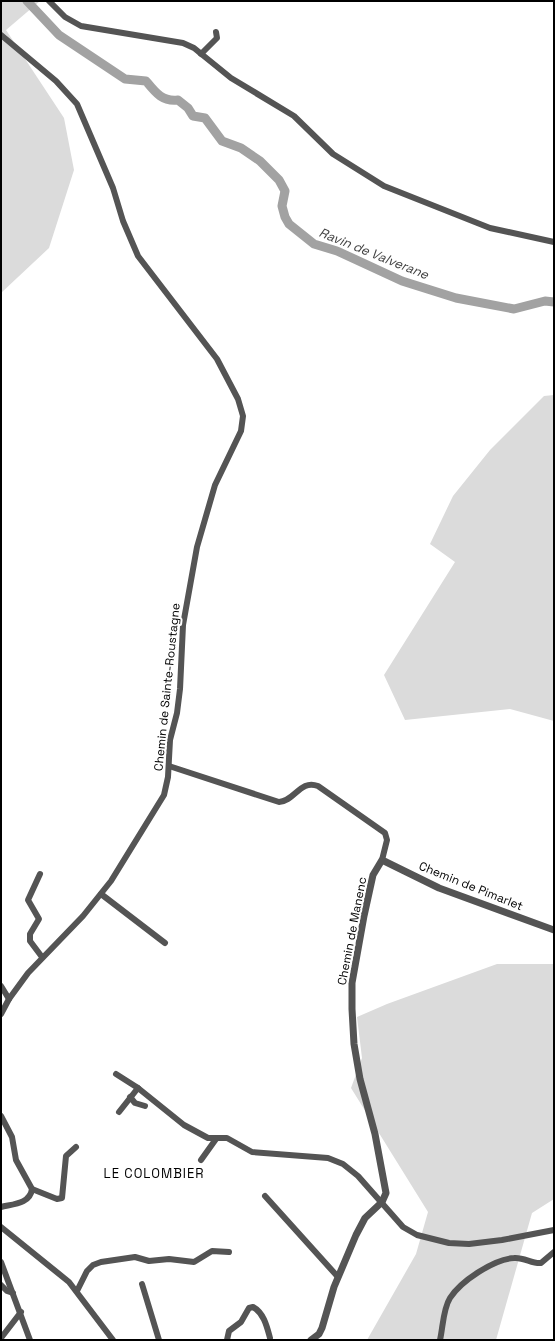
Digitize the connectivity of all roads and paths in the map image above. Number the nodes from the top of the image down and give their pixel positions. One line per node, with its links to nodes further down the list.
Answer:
1 (49, 1): 4 (street)
2 (216, 32): 4 (street)
3 (1, 35): 6 (street, Chemin de Sainte-Roustagne)
4 (201, 54): 5 (street)
5 (554, 242)
6 (169, 766): 7 (street, Chemin de Manenc); 9 (street, Chemin de Sainte-Roustagne)
7 (382, 860): 10 (street, Chemin de Pimarlet); 27 (street, Chemin de Manenc)
8 (40, 874): 12 (street)
9 (101, 894): 11 (street); 12 (street, Chemin de Sainte-Roustagne)
10 (554, 930)
11 (165, 943)
12 (42, 957): 14 (street, Chemin de Sainte-Roustagne)
13 (1, 986): 14 (street)
14 (9, 999): 15 (street, Chemin de Sainte-Roustagne)
15 (1, 1014)
16 (116, 1074): 17 (street)
17 (138, 1088): 18 (street); 22 (street)
18 (130, 1097): 19 (street); 20 (street)
19 (145, 1106)
20 (119, 1112)
21 (1, 1116): 25 (street)
22 (216, 1139): 24 (street); 27 (street)
23 (76, 1147): 25 (street)
24 (201, 1160)
25 (32, 1189): 28 (street)
26 (265, 1196): 35 (street)
27 (382, 1202): 30 (street); 35 (street)
28 (1, 1207)
29 (1, 1227): 39 (street)
30 (554, 1230)
31 (229, 1252): 39 (street)
32 (554, 1252): 49 (street)
33 (1, 1262): 34 (street)
34 (5, 1274): 36 (street); 40 (street)
35 (338, 1277): 44 (street)
36 (1, 1281)
37 (142, 1284): 47 (street)
38 (1, 1285): 40 (street)
39 (77, 1291): 46 (street)
40 (13, 1293): 41 (street)
41 (21, 1312): 42 (street); 45 (street)
42 (1, 1338)
43 (270, 1338): 48 (street)
44 (316, 1339)
45 (30, 1340)
46 (113, 1340)
47 (158, 1340)
48 (227, 1340)
49 (440, 1340)

